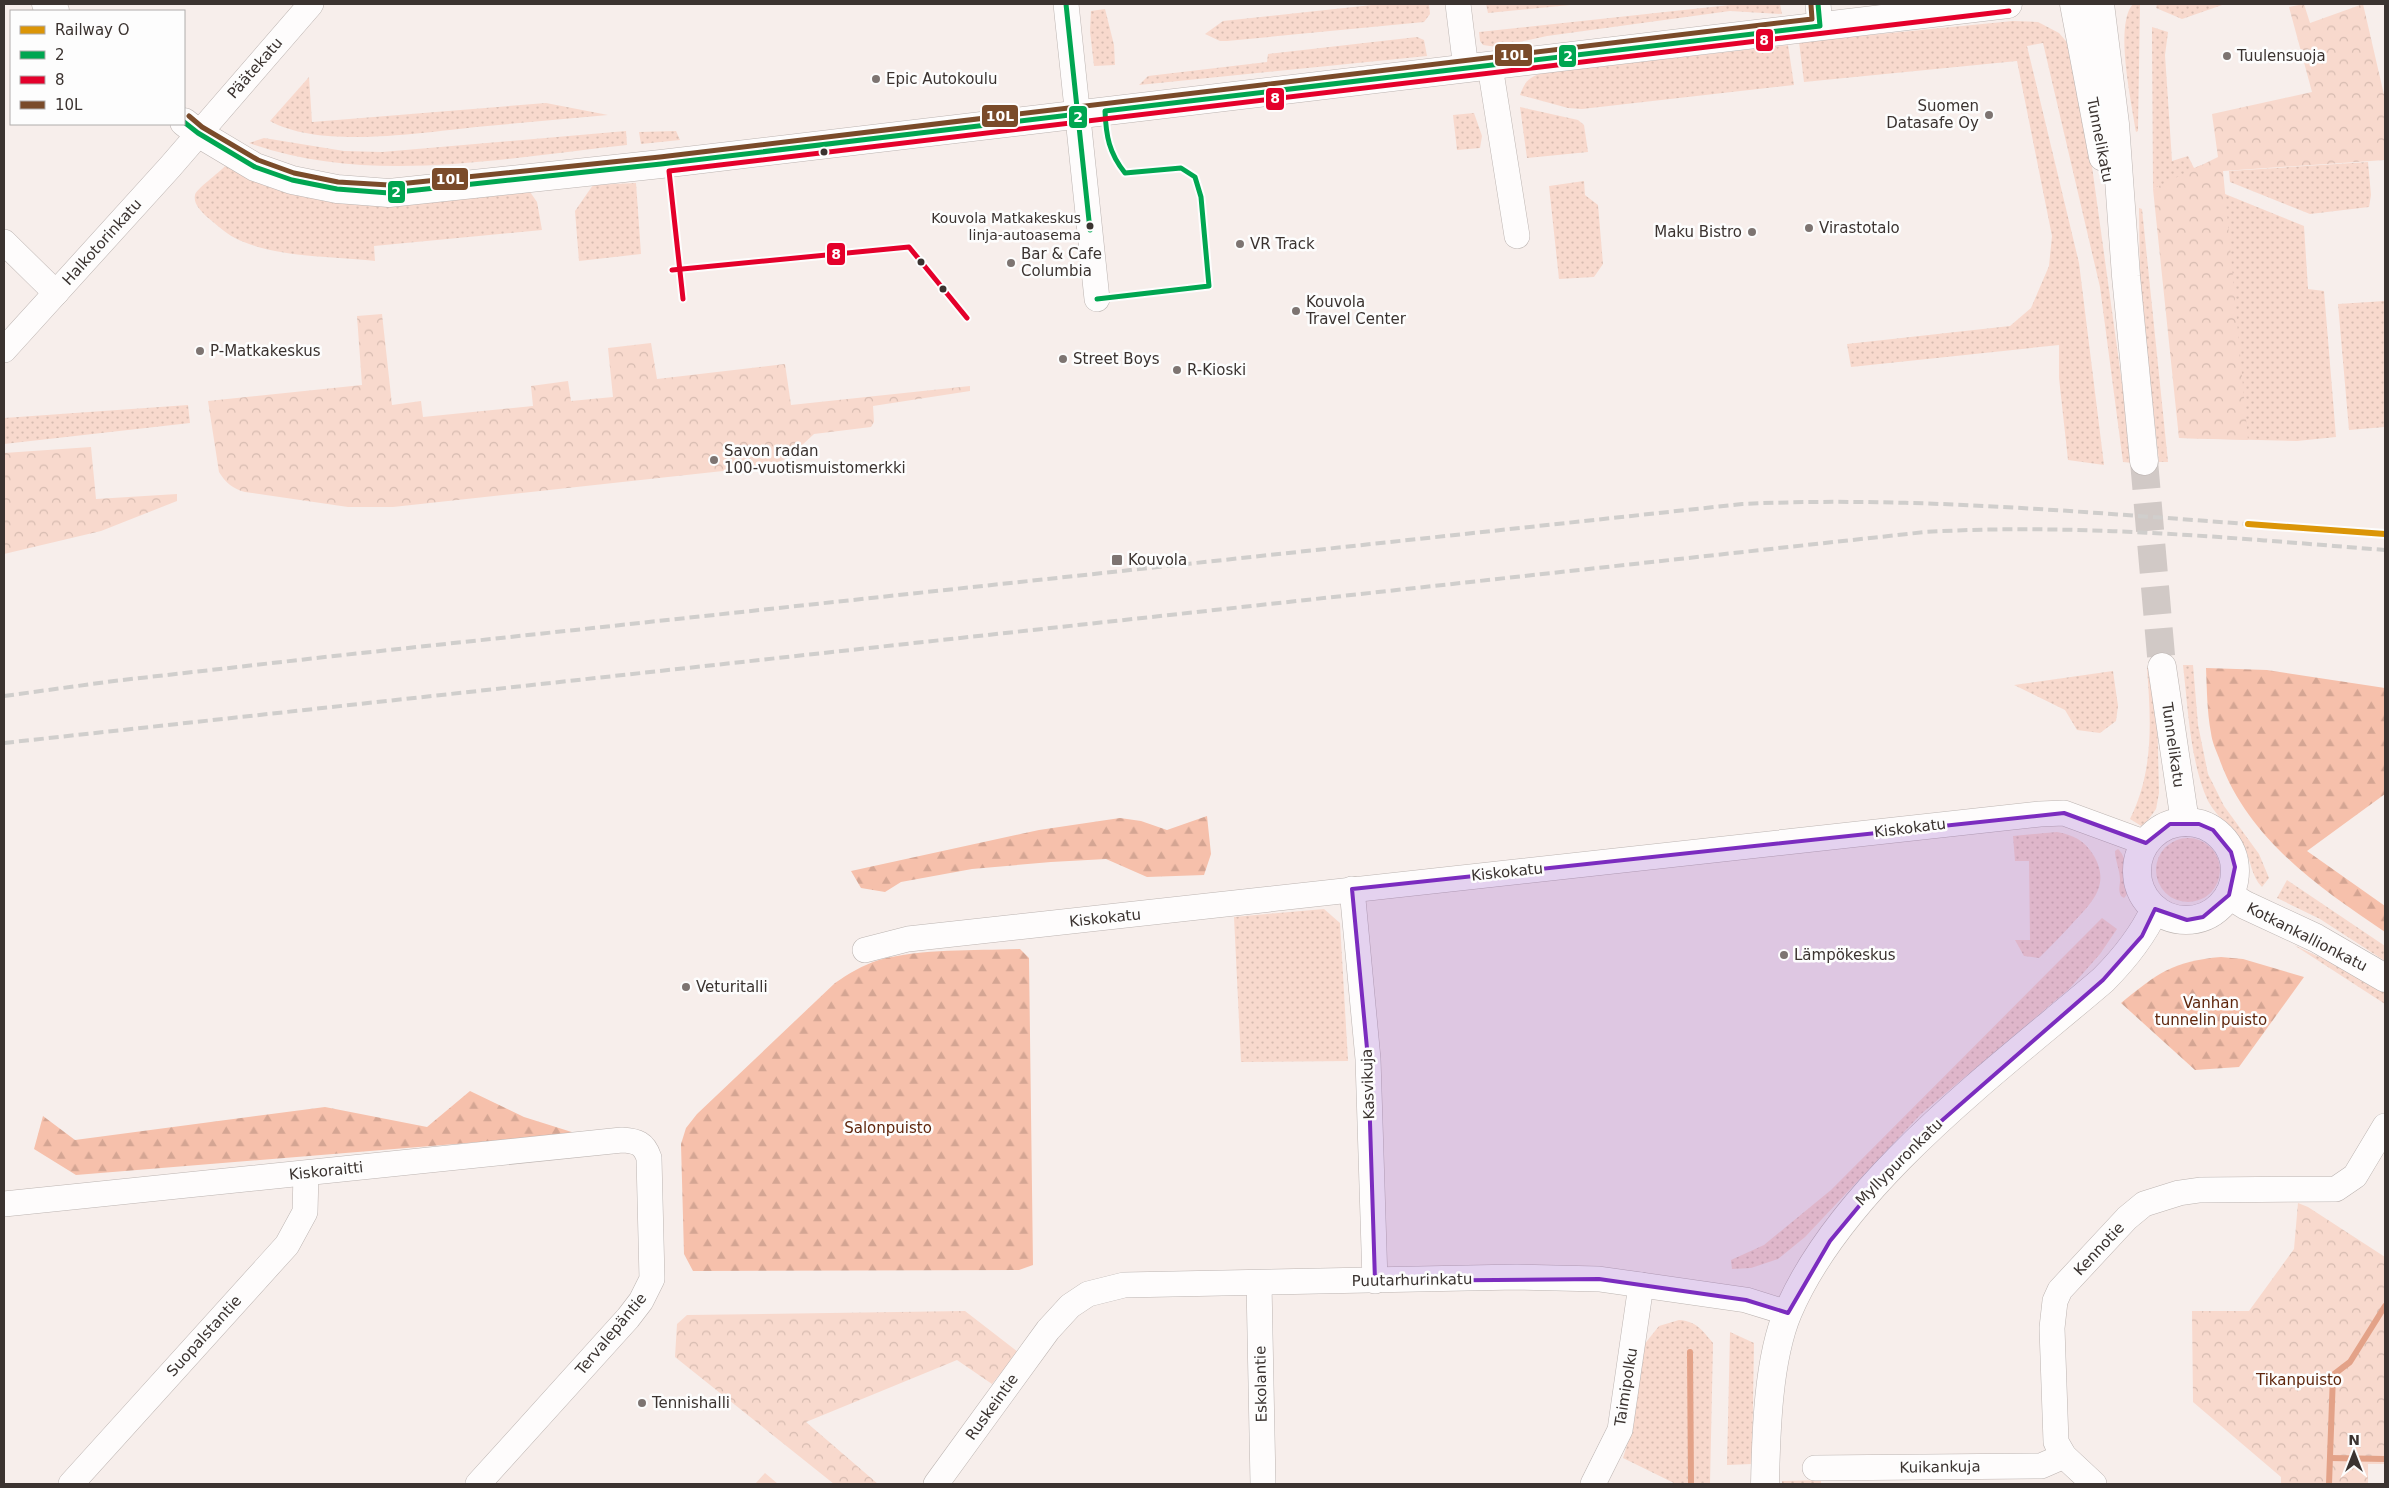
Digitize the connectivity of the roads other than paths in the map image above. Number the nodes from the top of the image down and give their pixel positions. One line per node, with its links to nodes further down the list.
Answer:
1 (311, 4): 10 (street, Päätekatu)
2 (1066, 4): 9 (street)
3 (1458, 4): 8 (street)
4 (2008, 4): 7 (street)
5 (2074, 4): 13 (street, Tunnelikatu)
6 (2100, 4): 13 (street, Tunnelikatu)
7 (1819, 15): 8 (street)
8 (1478, 68): 9 (street); 11 (street)
9 (1078, 114): 10 (street); 15 (street)
10 (191, 127): 14 (street, Halkotorinkatu)
11 (1516, 236)
12 (4, 242): 14 (street)
13 (2126, 276): 17 (street, Tunnelikatu)
14 (56, 292): 16 (street, Halkotorinkatu)
15 (1097, 299)
16 (4, 350)
17 (2144, 461)
18 (2162, 667): 19 (street, Tunnelikatu)
19 (2185, 822): 20 (street); 22 (street)
20 (2146, 843): 21 (street, Kiskokatu); 23 (street)
21 (1352, 889): 24 (street, Kiskokatu); 30 (street, Kasvikuja)
22 (2228, 895): 23 (street); 25 (street, Kotkankallionkatu)
23 (2155, 910): 33 (street, Myllypuronkatu)
24 (865, 950)
25 (2385, 978)
26 (2385, 1126): 35 (street, Kennotie)
27 (646, 1148): 28 (street, Kiskoraitti); 38 (street, Tervalepäntie)
28 (306, 1174): 29 (street, Kiskoraitti); 37 (street, Suopalstantie)
29 (4, 1204)
30 (1374, 1281): 31 (street, Puutarhurinkatu); 32 (street, Puutarhurinkatu)
31 (1259, 1283): 34 (street, Puutarhurinkatu); 40 (street, Eskolantie)
32 (1642, 1285): 33 (street, Puutarhurinkatu); 41 (street, Taimipolku)
33 (1788, 1312): 42 (street, Myllypuronkatu)
34 (1048, 1330): 39 (street, Ruskeintie)
35 (2064, 1456): 36 (street, Kuikankuja); 43 (street, Kennotie)
36 (1815, 1468)
37 (70, 1484)
38 (478, 1484)
39 (936, 1484)
40 (1263, 1484)
41 (1593, 1484)
42 (1765, 1484)
43 (2094, 1484)

